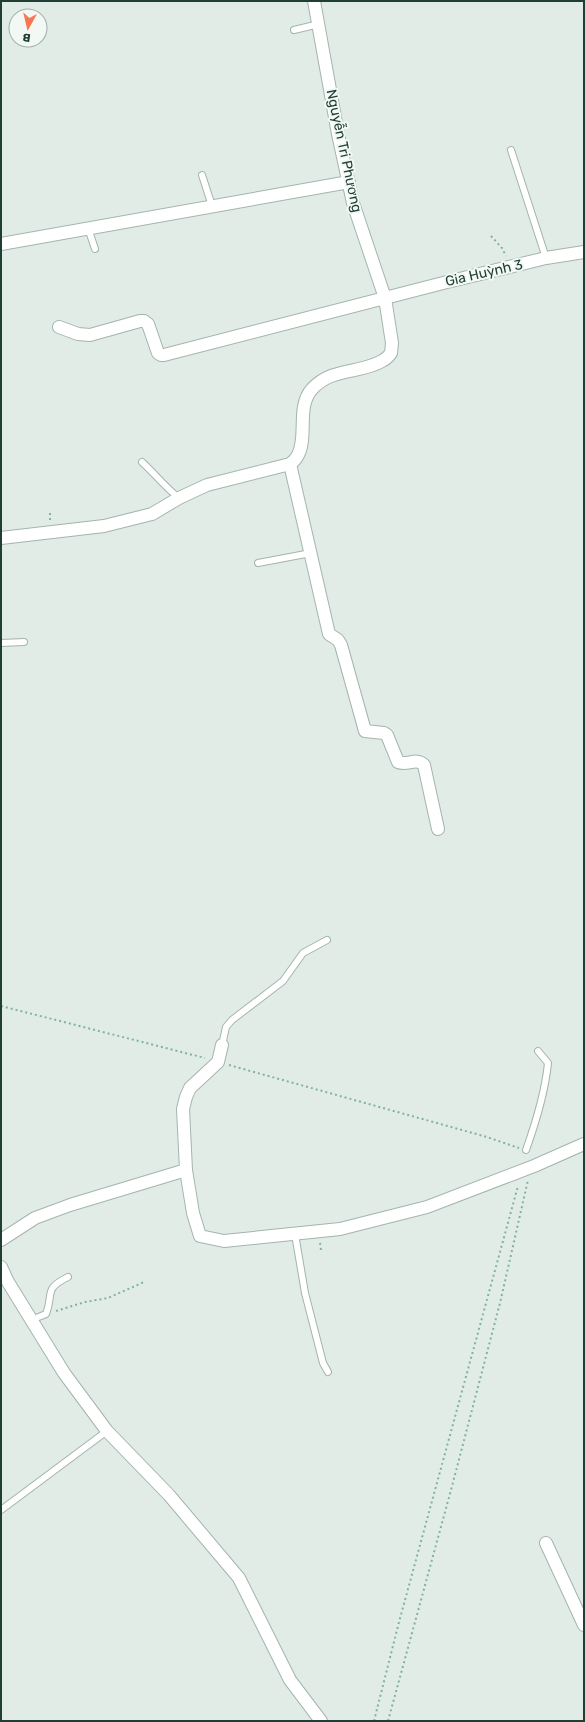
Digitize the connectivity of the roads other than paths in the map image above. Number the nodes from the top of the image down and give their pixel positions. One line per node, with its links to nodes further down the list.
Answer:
1 (314, 1): 2 (street, Nguyễn Tri Phương)
2 (319, 24): 3 (lane); 6 (street, Nguyễn Tri Phương)
3 (294, 30)
4 (511, 150): 12 (lane)
5 (202, 175): 7 (lane)
6 (349, 182): 7 (street); 13 (street, Nguyễn Tri Phương)
7 (212, 206): 8 (street)
8 (88, 228): 9 (street); 10 (lane)
9 (1, 244)
10 (95, 249)
11 (584, 252): 12 (street, Gia Huỳnh 3)
12 (546, 258): 13 (street, Gia Huỳnh 3)
13 (386, 298): 14 (street, Gia Huỳnh 3); 16 (street, Nguyễn Tri Phương)
14 (59, 327)
15 (142, 462): 17 (lane)
16 (290, 464): 17 (street); 19 (street)
17 (179, 498): 18 (street)
18 (1, 538)
19 (310, 553): 20 (lane); 23 (street)
20 (258, 563)
21 (24, 642): 22 (lane)
22 (1, 643)
23 (438, 829)
24 (327, 940): 26 (lane)
25 (538, 1051): 28 (lane)
26 (220, 1054): 29 (street)
27 (584, 1144): 30 (street)
28 (526, 1150)
29 (186, 1170): 30 (street); 31 (street)
30 (295, 1234): 36 (lane)
31 (1, 1240)
32 (1, 1267): 34 (street)
33 (68, 1277): 35 (lane)
34 (4, 1283): 35 (street)
35 (31, 1320): 37 (street)
36 (328, 1372)
37 (107, 1431): 38 (lane); 41 (street)
38 (1, 1510)
39 (546, 1543): 40 (street)
40 (584, 1625)
41 (321, 1721)

